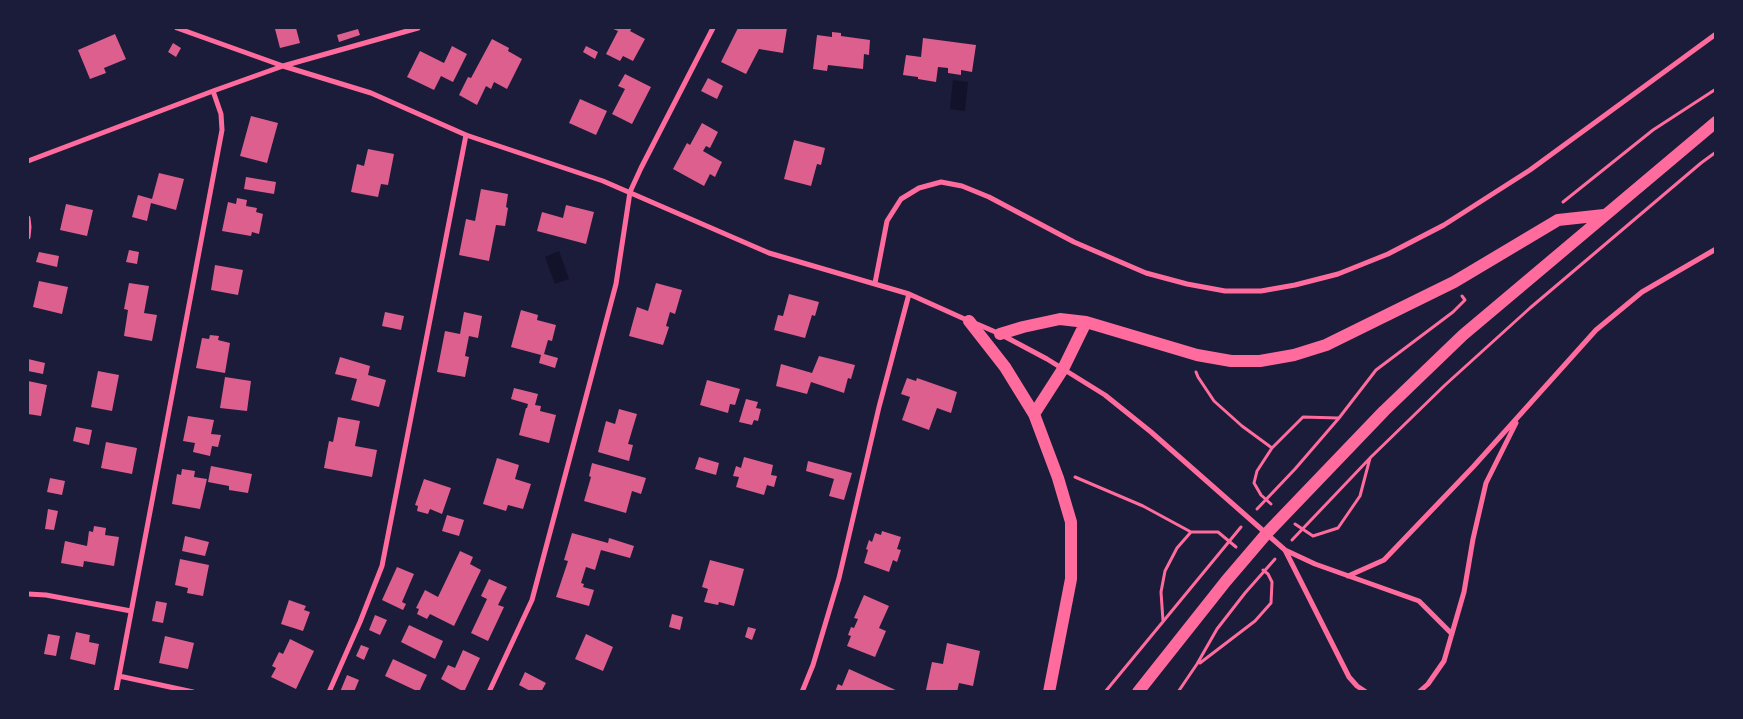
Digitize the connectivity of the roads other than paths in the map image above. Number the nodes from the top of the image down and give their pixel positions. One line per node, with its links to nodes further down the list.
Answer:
1 (176, 28): 5 (street)
2 (418, 28): 5 (street)
3 (713, 28): 10 (street)
4 (1716, 34): 15 (street)
5 (283, 66): 6 (street); 8 (street)
6 (213, 91): 9 (street); 26 (street)
7 (1716, 122): 11 (main road)
8 (466, 135): 10 (street); 31 (street)
9 (28, 160)
10 (630, 192): 15 (street); 32 (street)
11 (1604, 215): 18 (main road); 35 (main road)
12 (28, 218): 13 (street)
13 (28, 237)
14 (1716, 249): 22 (street)
15 (875, 283): 16 (street)
16 (909, 294): 17 (street); 33 (street)
17 (969, 321): 19 (street); 21 (main road)
18 (1086, 322): 19 (main road); 20 (main road)
19 (1000, 334): 20 (street)
20 (1063, 369): 21 (main road); 23 (street)
21 (1034, 414): 34 (main road)
22 (1520, 416): 24 (street); 27 (street)
23 (1285, 550): 24 (street); 36 (street)
24 (1348, 577): 27 (street)
25 (28, 594): 26 (street)
26 (131, 611): 28 (street)
27 (1452, 634): 37 (street)
28 (119, 676): 29 (street); 30 (street)
29 (116, 692)
30 (192, 692)
31 (329, 692)
32 (489, 692)
33 (802, 692)
34 (1049, 692)
35 (1138, 692)
36 (1366, 692)
37 (1420, 692)

